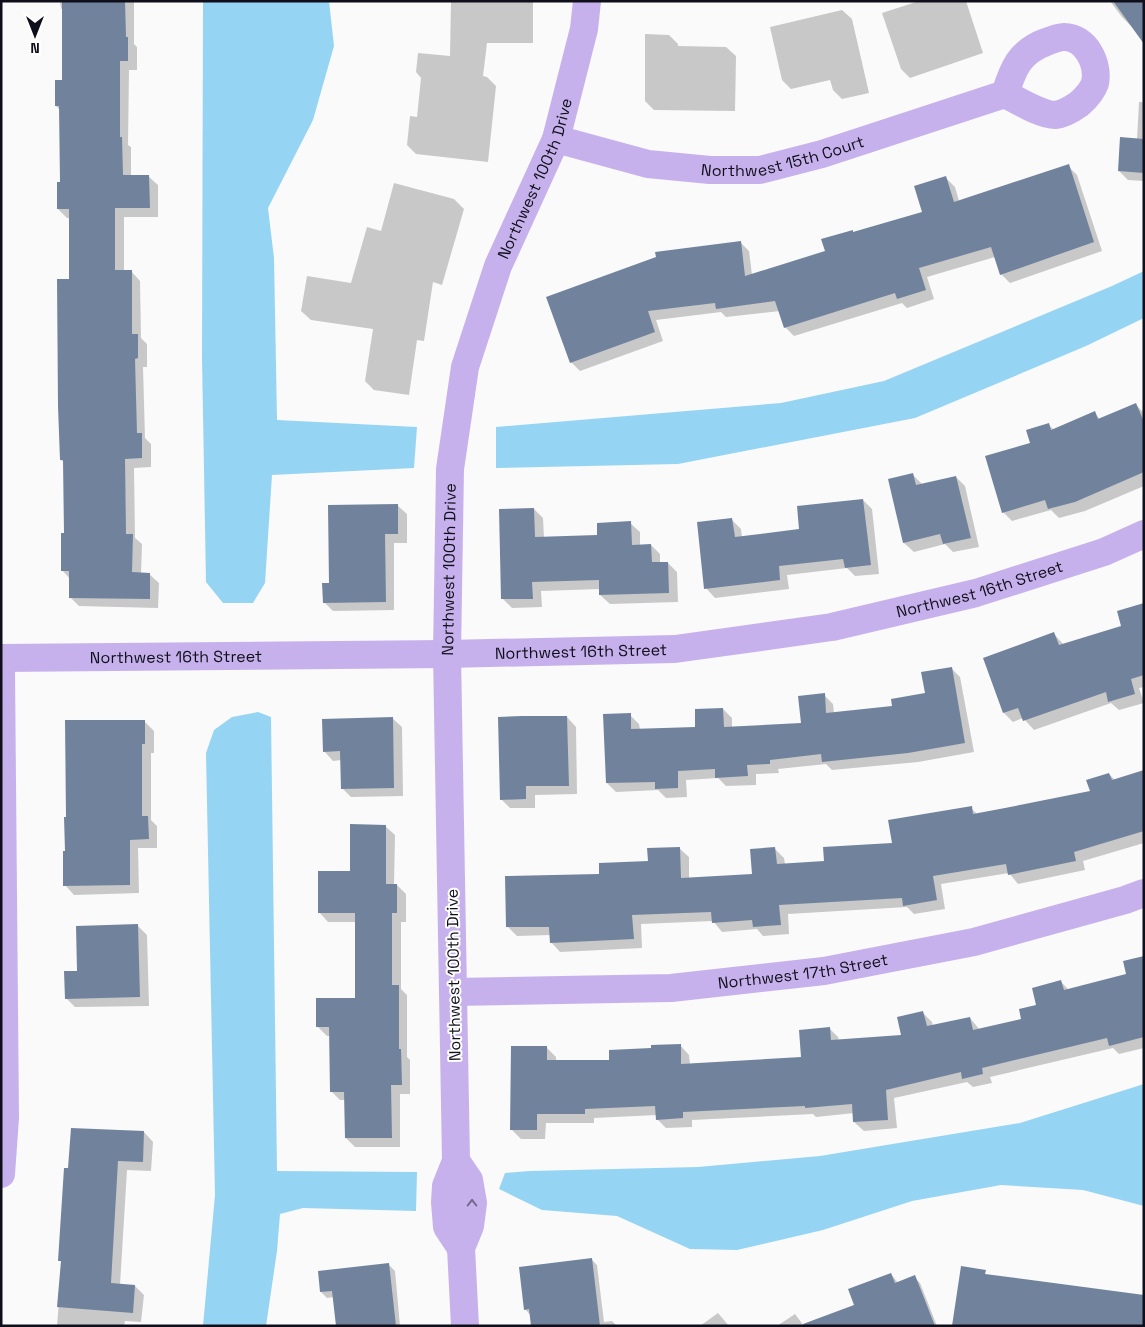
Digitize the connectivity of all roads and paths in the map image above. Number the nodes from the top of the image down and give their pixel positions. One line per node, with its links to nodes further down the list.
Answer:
1 (587, 1): 3 (street, Northwest 100th Drive)
2 (1005, 94): 3 (street, Northwest 15th Court)
3 (556, 138): 5 (street, Northwest 100th Drive)
4 (1144, 534): 5 (street, Northwest 16th Street)
5 (448, 654): 6 (street, Northwest 16th Street); 9 (street, Northwest 100th Drive)
6 (1, 658)
7 (1, 670): 10 (street)
8 (1144, 893): 9 (street, Northwest 17th Street)
9 (454, 992): 11 (street, Northwest 100th Drive)
10 (1, 1174)
11 (465, 1326)

